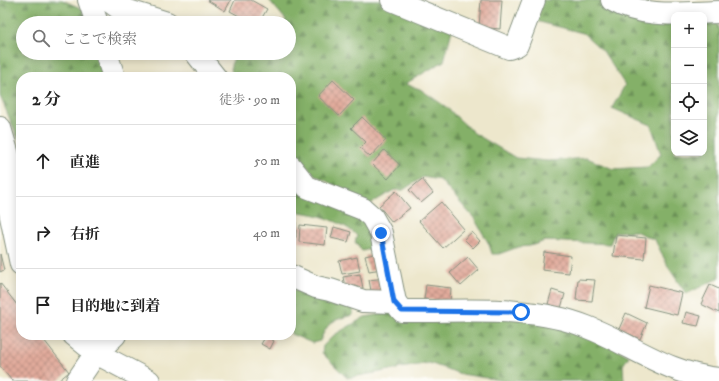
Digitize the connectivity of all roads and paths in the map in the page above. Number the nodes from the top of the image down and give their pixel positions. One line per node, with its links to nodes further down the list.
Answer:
1 (89, 0): 7 (street)
2 (108, 0): 8 (street)
3 (392, 0): 4 (street)
4 (534, 0)
5 (612, 0): 6 (street)
6 (719, 12)
7 (95, 16)
8 (145, 16)
9 (108, 60): 11 (street)
10 (202, 60): 12 (street)
11 (112, 72)
12 (212, 72)
13 (0, 128): 15 (street)
14 (296, 173): 17 (street)
15 (16, 240)
16 (296, 278): 17 (street)
17 (394, 302): 21 (street)
18 (80, 340): 20 (street)
19 (109, 340): 20 (street)
20 (96, 352): 22 (street); 23 (street)
21 (719, 379)
22 (77, 381)
23 (149, 381)

